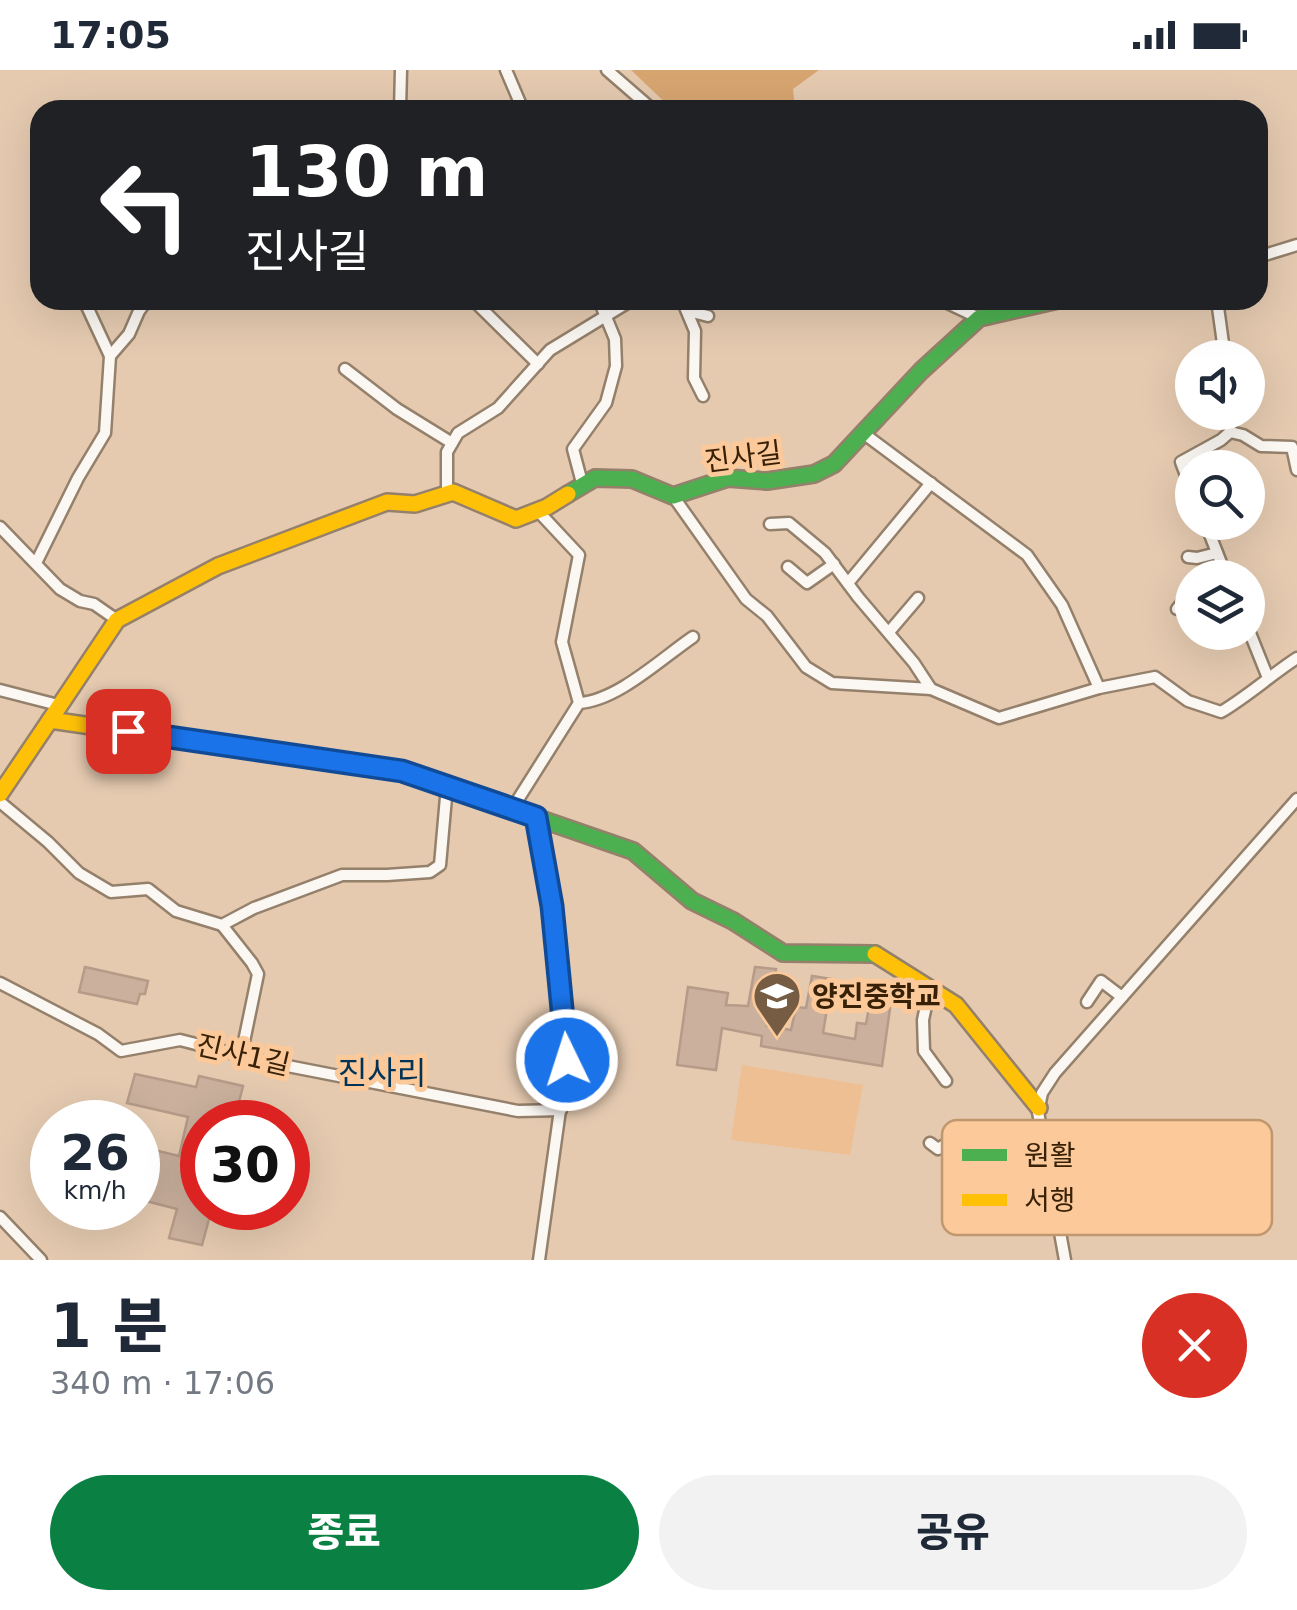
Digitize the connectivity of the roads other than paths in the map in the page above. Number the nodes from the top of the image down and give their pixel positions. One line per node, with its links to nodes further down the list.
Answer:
1 (401, 70): 4 (street)
2 (506, 70): 5 (street)
3 (607, 70): 6 (street)
4 (400, 100)
5 (518, 100)
6 (642, 100)
7 (1297, 245): 8 (street)
8 (1268, 254)
9 (89, 310): 23 (street)
10 (140, 310): 23 (street)
11 (483, 310): 24 (street)
12 (602, 310): 19 (street)
13 (615, 310): 19 (street)
14 (687, 310): 26 (street)
15 (694, 310): 20 (street)
16 (962, 310): 21 (street)
17 (1014, 310): 21 (street, 진사길)
18 (1218, 310): 22 (street)
19 (605, 316): 24 (street); 33 (street)
20 (708, 316)
21 (979, 318): 28 (street, 진사길)
22 (1223, 340)
23 (110, 356): 43 (street)
24 (538, 364): 29 (street)
25 (345, 369): 29 (street)
26 (703, 396)
27 (1230, 432): 30 (street); 31 (street)
28 (862, 433): 32 (street); 35 (street, 진사길)
29 (452, 443): 34 (street)
30 (1203, 450)
31 (1297, 470)
32 (930, 483): 46 (street); 55 (street)
33 (585, 484): 35 (street, 진사길); 36 (street, 진사길)
34 (447, 494): 36 (street); 48 (street)
35 (673, 496): 54 (street)
36 (538, 510): 57 (street)
37 (770, 524): 44 (street)
38 (0, 527): 43 (street)
39 (1212, 540): 40 (street)
40 (1217, 553): 41 (street); 42 (street)
41 (1188, 557)
42 (1220, 560)
43 (36, 563): 48 (street)
44 (834, 564): 45 (street); 46 (street)
45 (788, 567)
46 (848, 583): 49 (street)
47 (918, 598): 49 (street)
48 (117, 620): 58 (street)
49 (889, 632): 54 (street)
50 (693, 637): 57 (street)
51 (1257, 650): 53 (street)
52 (1297, 658): 53 (street)
53 (1268, 678): 55 (street)
54 (931, 688): 55 (street)
55 (1099, 688)
56 (0, 690): 58 (street)
57 (579, 702): 62 (street)
58 (54, 712): 59 (street); 60 (street)
59 (446, 786): 62 (street); 64 (street)
60 (0, 798): 64 (street)
61 (1297, 800): 67 (street)
62 (512, 809): 63 (street)
63 (536, 817): 66 (street); 72 (street)
64 (222, 924): 69 (street)
65 (0, 984): 69 (street, 진사1길)
66 (930, 987): 70 (street); 71 (street)
67 (1122, 998): 68 (street); 71 (street)
68 (1087, 1002)
69 (241, 1056): 72 (street, 진사1길)
70 (946, 1081)
71 (1039, 1108): 73 (street)
72 (561, 1110): 81 (street)
73 (1041, 1120)
74 (930, 1143): 75 (street)
75 (942, 1146)
76 (0, 1217): 78 (street)
77 (1060, 1235): 82 (street)
78 (24, 1242): 79 (street); 80 (street)
79 (24, 1260)
80 (41, 1260)
81 (539, 1260)
82 (1064, 1260)

